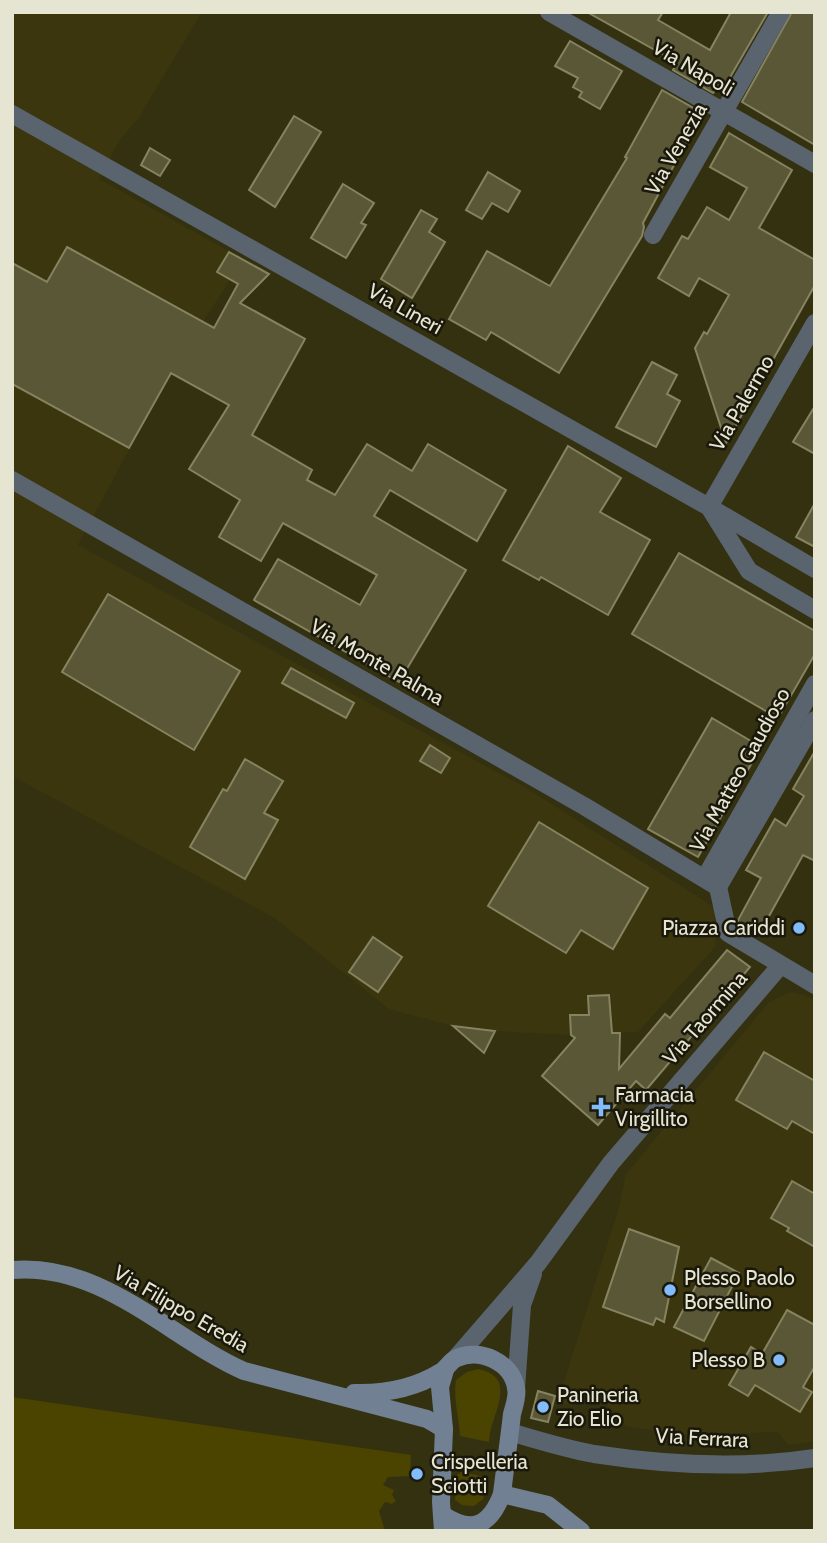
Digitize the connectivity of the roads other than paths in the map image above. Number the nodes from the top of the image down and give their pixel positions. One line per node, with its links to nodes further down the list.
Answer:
1 (549, 12): 3 (street, Via Napoli)
2 (781, 12): 4 (street, Via Venezia)
3 (568, 17): 4 (street, Via Napoli)
4 (724, 112): 6 (street, Via Napoli); 7 (street, Via Venezia)
5 (12, 114): 10 (street, Via Lineri)
6 (815, 164)
7 (653, 235)
8 (815, 323): 10 (street, Via Palermo)
9 (12, 480): 16 (street, Via Monte Palma)
10 (709, 507): 11 (street); 12 (street, Via Lineri)
11 (815, 569)
12 (815, 610)
13 (815, 684): 15 (street, Via Matteo Gaudioso)
14 (815, 720): 15 (street)
15 (792, 741): 16 (street, Via Matteo Gaudioso)
16 (712, 882): 17 (street)
17 (780, 966): 18 (street); 19 (street, Via Taormina)
18 (815, 985)
19 (538, 1262): 21 (street); 22 (street)
20 (12, 1270): 23 (main road, Via Filippo Eredia)
21 (450, 1364): 22 (main road); 23 (main road); 24 (main road)
22 (516, 1388): 25 (main road)
23 (327, 1392): 24 (main road)
24 (443, 1429): 28 (main road)
25 (510, 1432): 26 (street, Via Ferrara); 27 (main road)
26 (815, 1458)
27 (502, 1494): 29 (main road); 30 (main road)
28 (443, 1523): 29 (main road)
29 (485, 1526)
30 (581, 1531)

